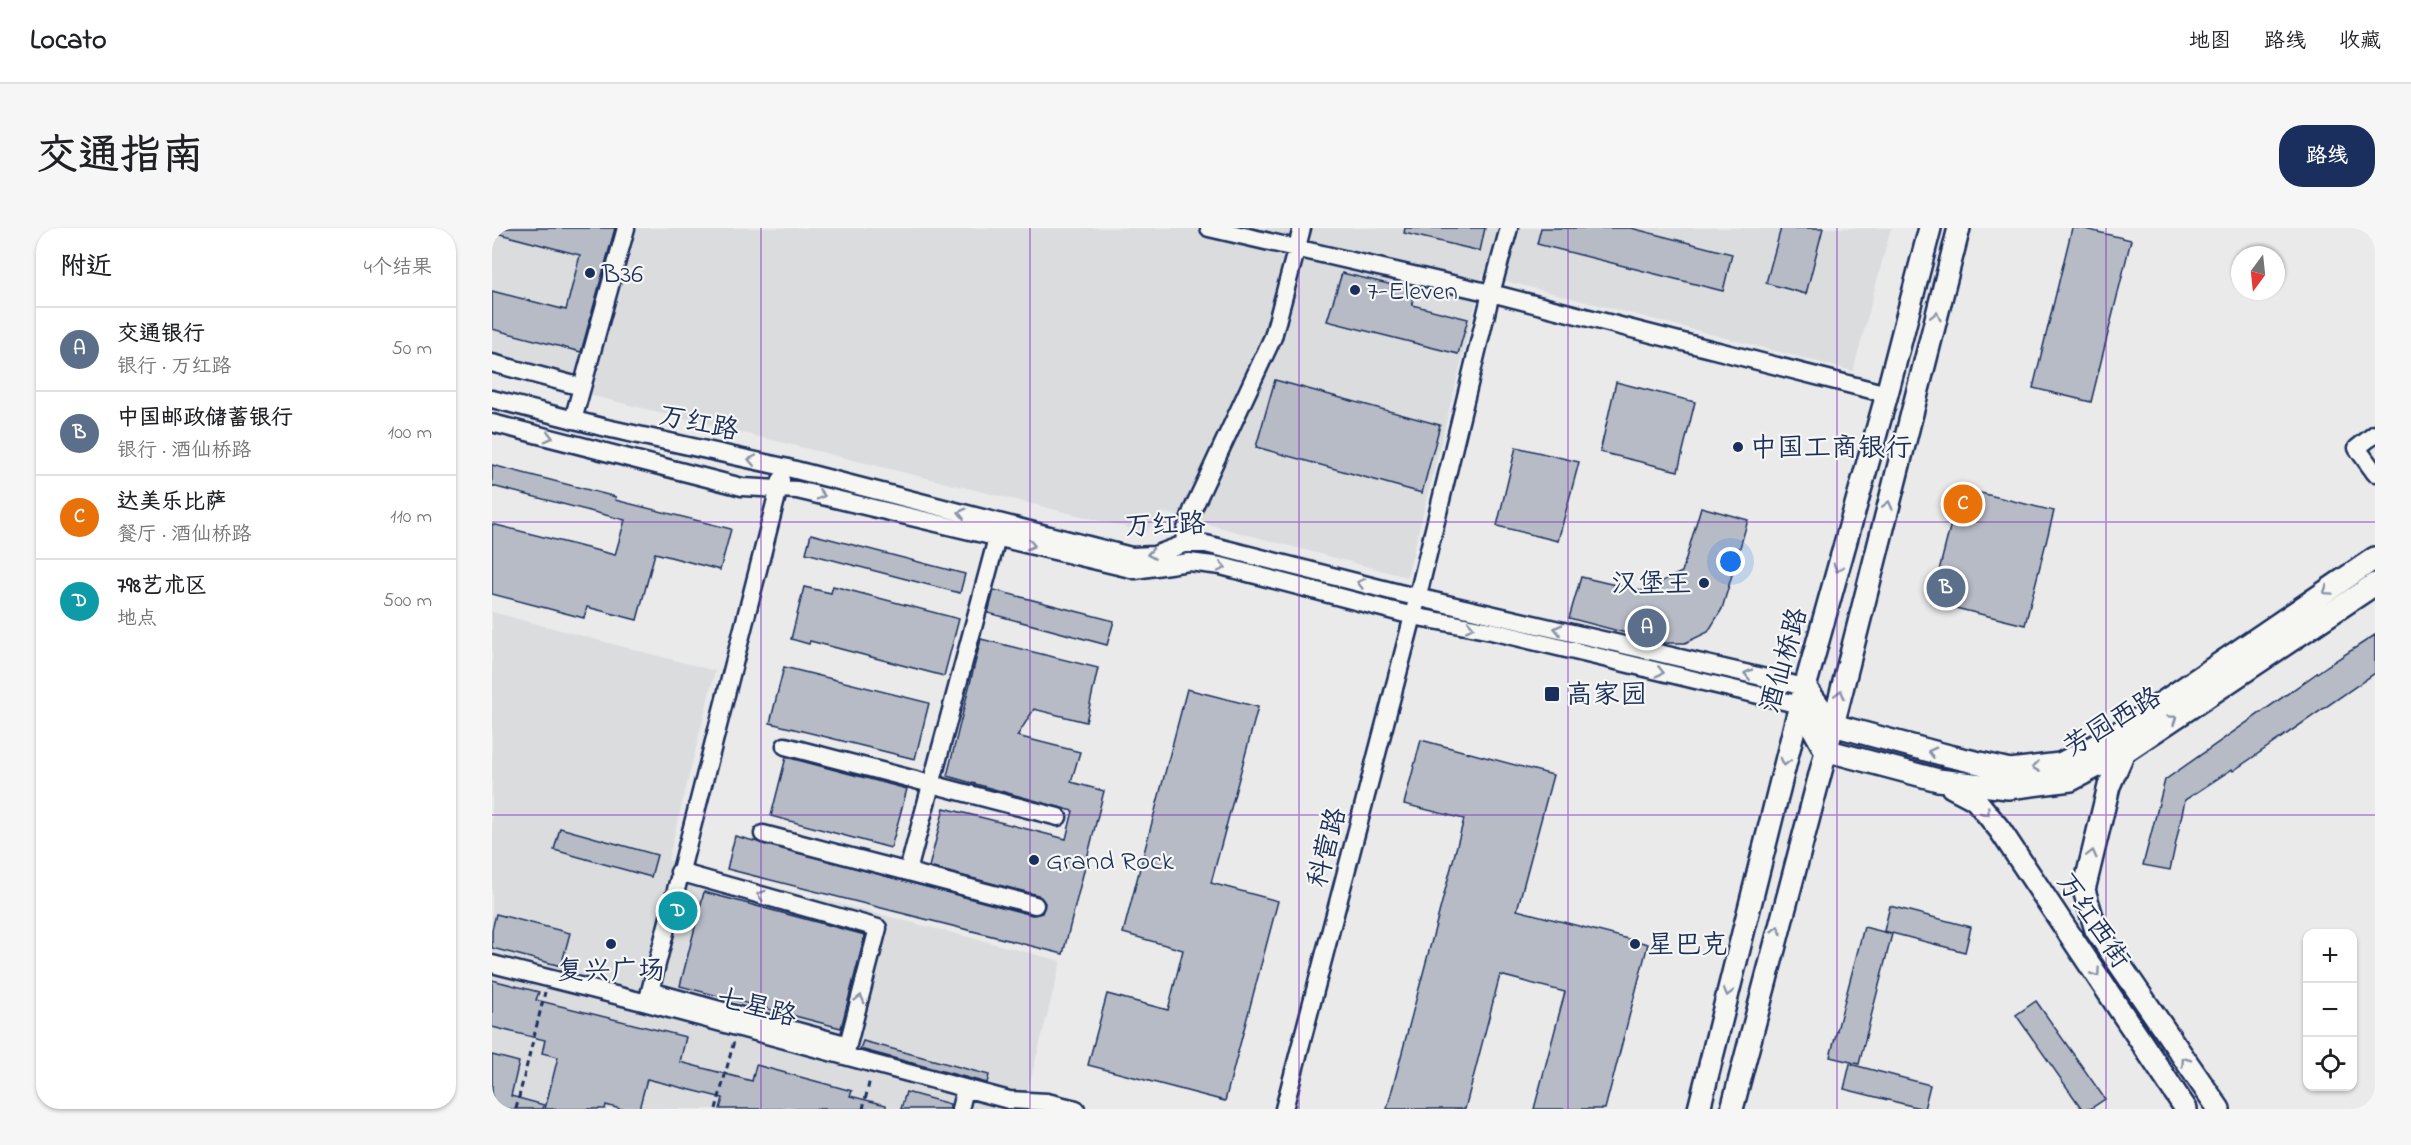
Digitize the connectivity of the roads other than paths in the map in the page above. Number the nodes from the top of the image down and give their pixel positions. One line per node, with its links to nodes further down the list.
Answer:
1 (626, 228): 10 (street)
2 (1209, 228): 7 (street)
3 (1302, 228): 7 (street)
4 (1509, 228): 8 (street, 科营路)
5 (1929, 228): 11 (main road, 酒仙桥路)
6 (1959, 228): 26 (main road, one-way to 6)
7 (1297, 247): 8 (street); 20 (street)
8 (1491, 293): 11 (street); 23 (street, 科营路)
9 (492, 363): 10 (street)
10 (582, 387): 13 (street)
11 (1887, 394): 25 (main road, 酒仙桥路, one-way to 25)
12 (492, 399): 13 (street, 万红路)
13 (573, 420): 16 (street, 万红路, one-way to 13)
14 (492, 423): 18 (street, 万红路, one-way to 18)
15 (2375, 434): 17 (street)
16 (784, 467): 18 (street); 20 (street, 万红路, one-way to 16)
17 (2375, 473)
18 (778, 489): 19 (street, 万红路, one-way to 19); 35 (street)
19 (997, 537): 24 (street, 万红路, one-way to 24); 31 (street)
20 (1184, 544): 23 (street, 万红路, one-way to 20)
21 (2375, 558): 26 (main road, 芳园西路, one-way to 26)
22 (2375, 584): 29 (main road, 芳园西路, one-way to 22)
23 (1418, 597): 24 (street, 科营路); 25 (street, 万红路, one-way to 23)
24 (1413, 616): 25 (street, 万红路, one-way to 25); 43 (street, 科营路)
25 (1802, 696): 26 (main road); 28 (main road); 44 (main road, 酒仙桥路, one-way to 44)
26 (1833, 725): 28 (main road)
27 (786, 746): 31 (street)
28 (1825, 750): 30 (main road, 芳园西路); 45 (main road, one-way to 28)
29 (2124, 752): 30 (main road, 芳园西路); 47 (main road, 万红西街, one-way to 29)
30 (1938, 780): 46 (main road, 万红西街, one-way to 46)
31 (930, 783): 32 (street); 34 (street)
32 (1058, 817)
33 (763, 834): 34 (street)
34 (908, 871): 36 (street)
35 (679, 873): 38 (street); 39 (street, one-way to 35)
36 (1035, 905)
37 (492, 964): 38 (street, 七星路)
38 (648, 997): 39 (street); 39 (street, 七星路)
39 (847, 1051): 40 (street, 七星路)
40 (965, 1089): 41 (street); 42 (street, 七星路)
41 (960, 1109)
42 (1076, 1109)
43 (1284, 1109)
44 (1699, 1109)
45 (1732, 1109)
46 (2186, 1109)
47 (2218, 1109)

